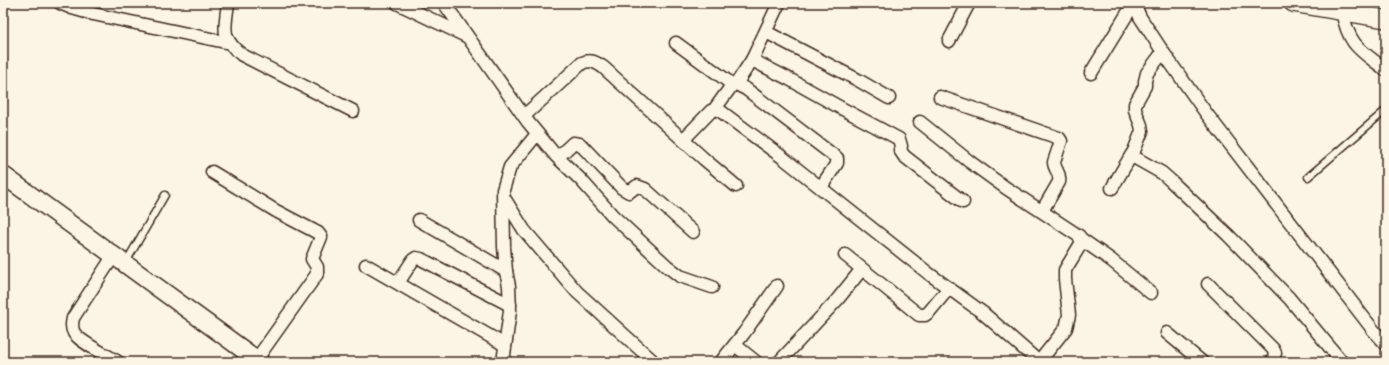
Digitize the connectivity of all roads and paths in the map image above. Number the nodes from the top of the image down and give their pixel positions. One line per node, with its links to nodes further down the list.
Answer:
1 (60, 3): 15 (street)
2 (228, 3): 15 (street)
3 (397, 3): 12 (street)
4 (444, 3): 12 (street)
5 (780, 3): 11 (street)
6 (969, 3): 13 (street)
7 (1134, 3): 16 (street); 19 (street)
8 (1293, 3): 9 (main road)
9 (1332, 8): 10 (main road); 18 (street)
10 (1386, 19)
11 (766, 32): 17 (street); 22 (street)
12 (469, 38): 26 (street)
13 (949, 41)
14 (676, 43): 20 (street)
15 (230, 44): 23 (street)
16 (1163, 52): 30 (street); 59 (street)
17 (752, 60): 20 (street); 40 (street)
18 (1386, 70)
19 (1091, 74)
20 (733, 85): 24 (street); 36 (street)
21 (940, 97): 41 (street)
22 (889, 98)
23 (353, 110)
24 (714, 110): 29 (street); 36 (street)
25 (1386, 110): 34 (lane)
26 (524, 116): 28 (street); 29 (street)
27 (920, 122): 41 (street)
28 (537, 134): 31 (street); 39 (street)
29 (683, 140): 35 (street)
30 (1132, 154): 37 (street); 72 (street)
31 (558, 157): 43 (street); 53 (street)
32 (212, 172): 62 (street)
33 (3, 175): 46 (main road)
34 (1308, 177)
35 (736, 186)
36 (822, 187): 54 (street)
37 (1112, 188)
38 (165, 195): 46 (lane)
39 (503, 197): 49 (street); 65 (street)
40 (963, 202)
41 (1042, 211): 44 (street)
42 (419, 220): 49 (street)
43 (693, 232)
44 (1081, 239): 55 (street); 69 (street)
45 (845, 255): 48 (street)
46 (120, 259): 61 (street); 62 (main road)
47 (366, 265): 50 (street)
48 (862, 268): 54 (street); 68 (street)
49 (506, 271): 56 (street)
50 (398, 283): 56 (street); 60 (street)
51 (1208, 284): 71 (street)
52 (777, 286): 58 (street)
53 (712, 287)
54 (949, 288): 69 (street)
55 (1151, 293)
56 (510, 305): 60 (street)
57 (1167, 333): 70 (street)
58 (735, 344): 66 (street); 67 (street)
59 (1386, 344)
60 (505, 345): 64 (street)
61 (99, 356): 63 (street)
62 (258, 361)
63 (118, 362)
64 (503, 362)
65 (654, 362)
66 (721, 362)
67 (756, 362)
68 (779, 362)
69 (1039, 362)
70 (1202, 362)
71 (1273, 362)
72 (1342, 362)

